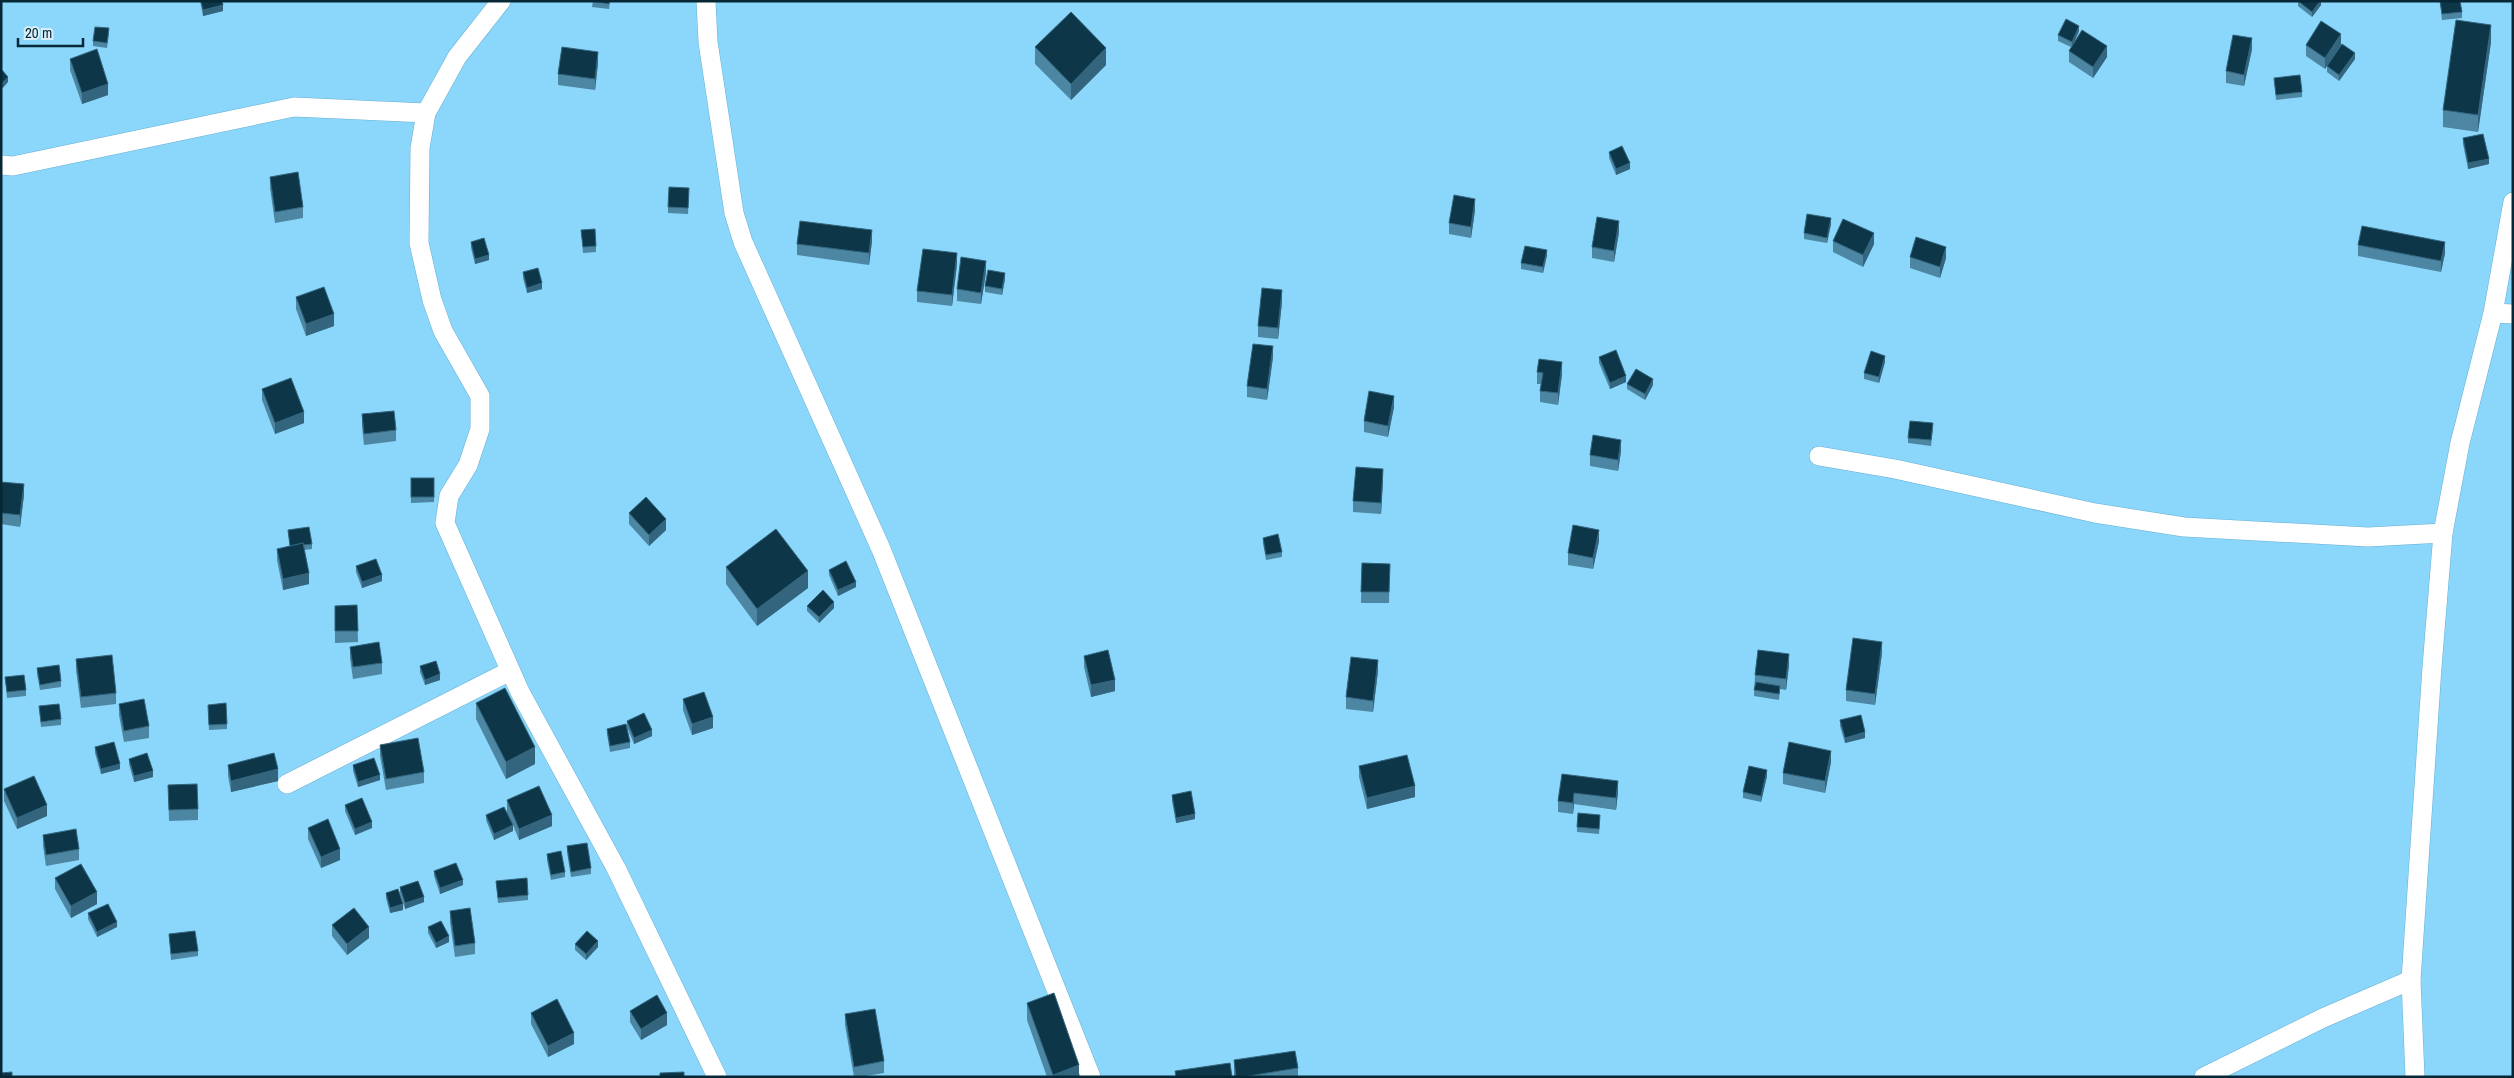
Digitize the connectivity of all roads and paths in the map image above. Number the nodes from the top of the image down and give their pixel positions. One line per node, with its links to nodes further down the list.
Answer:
1 (501, 1): 3 (street)
2 (706, 1): 14 (street)
3 (426, 114): 4 (street); 10 (street)
4 (1, 165)
5 (2513, 202): 6 (street)
6 (2493, 313): 7 (street); 9 (street)
7 (2513, 314)
8 (1819, 456): 9 (street)
9 (2443, 533): 12 (street)
10 (510, 672): 11 (street); 13 (street)
11 (287, 784)
12 (2411, 980): 15 (street); 16 (street)
13 (717, 1077)
14 (1091, 1077)
15 (2204, 1077)
16 (2415, 1077)

